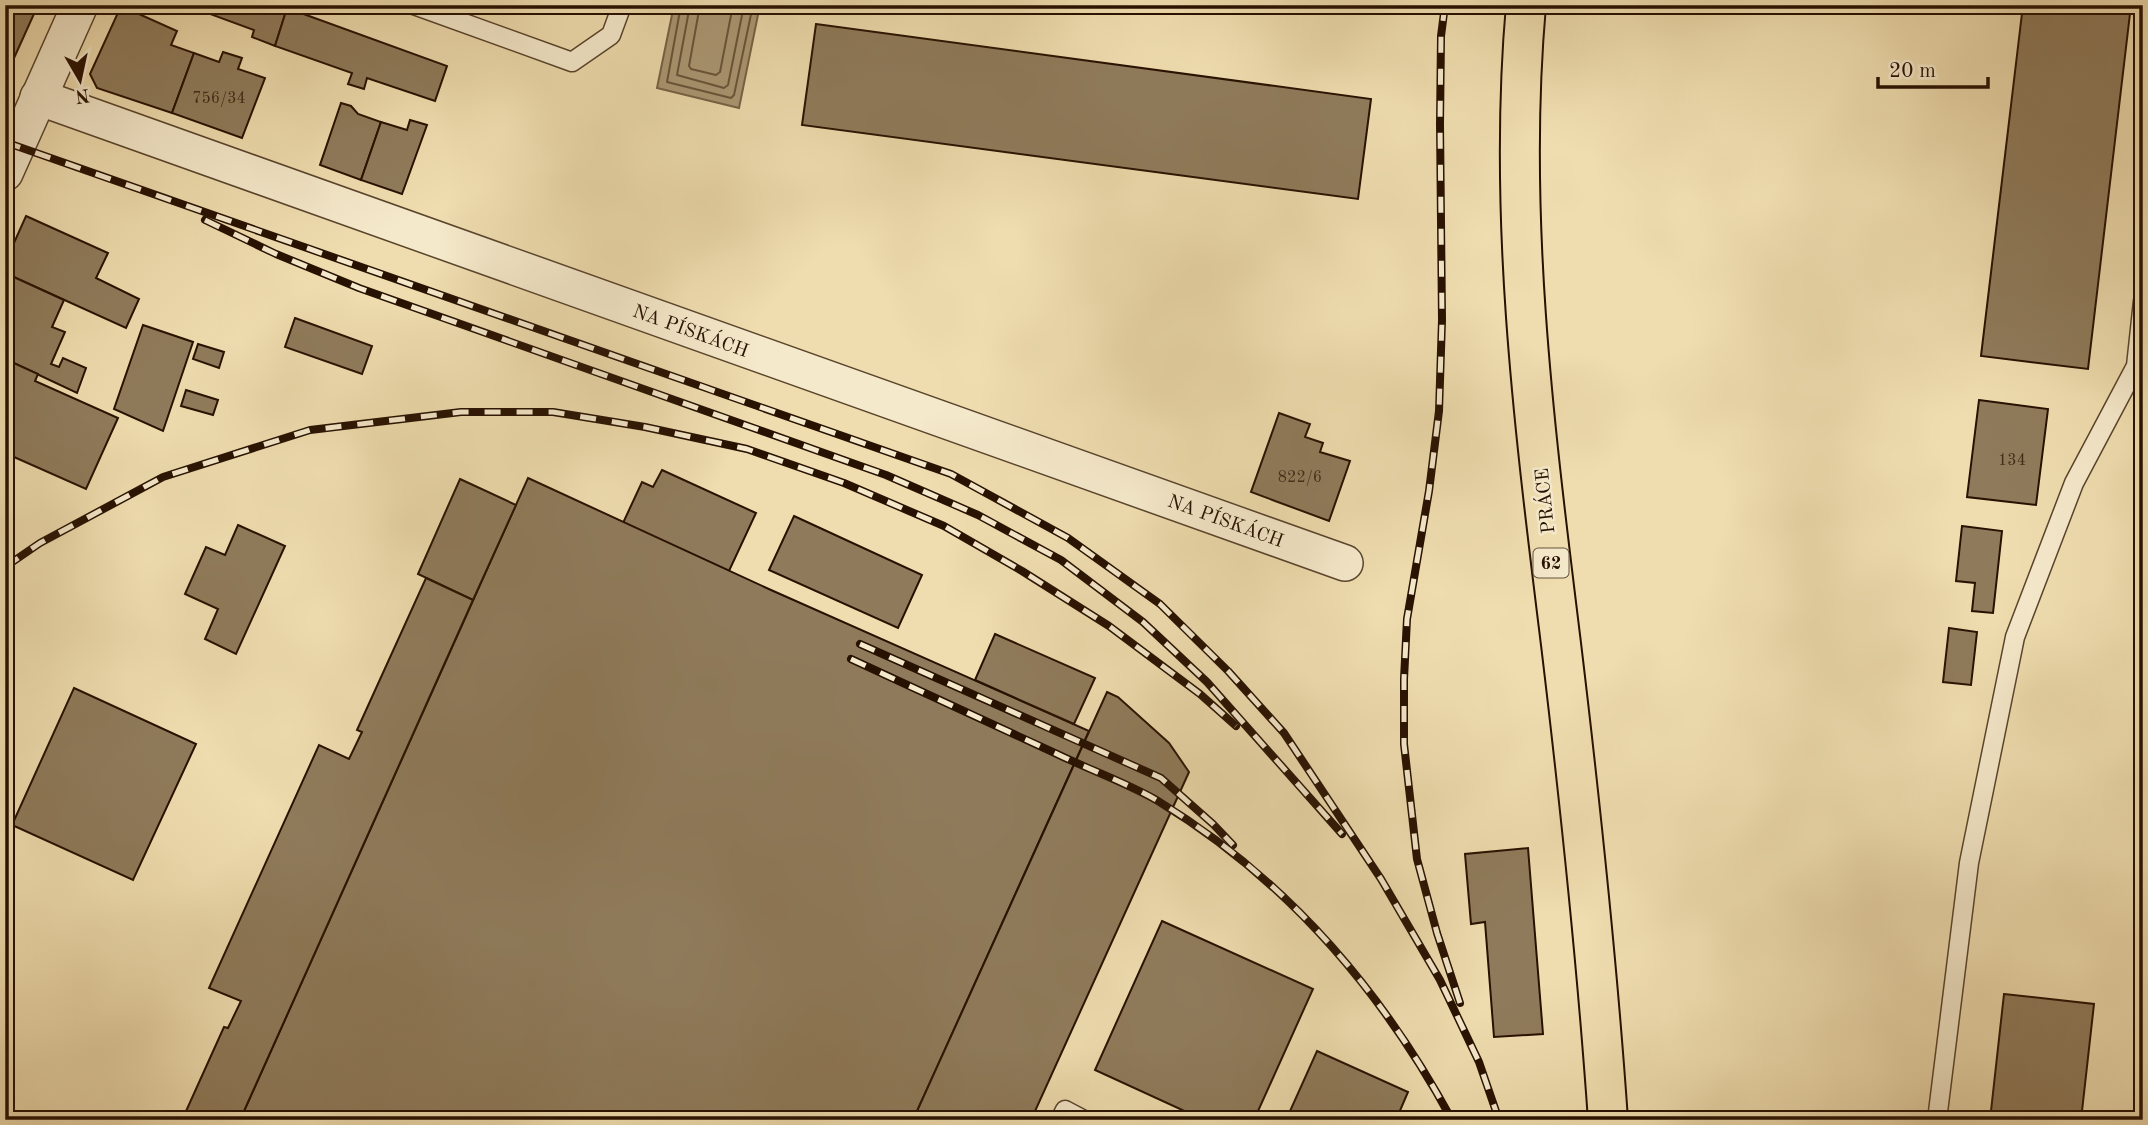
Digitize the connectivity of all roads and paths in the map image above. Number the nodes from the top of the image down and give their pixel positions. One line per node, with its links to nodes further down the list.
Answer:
1 (80, 5): 5 (street)
2 (414, 5): 3 (lane)
3 (622, 5)
4 (1526, 5): 11 (main road, PRÁCE / 62)
5 (38, 97): 6 (street); 8 (street, NA PÍSKÁCH)
6 (5, 173)
7 (2143, 300): 12 (lane)
8 (1345, 563)
9 (1060, 1120): 10 (lane)
10 (1084, 1120)
11 (1608, 1120)
12 (1937, 1120)

